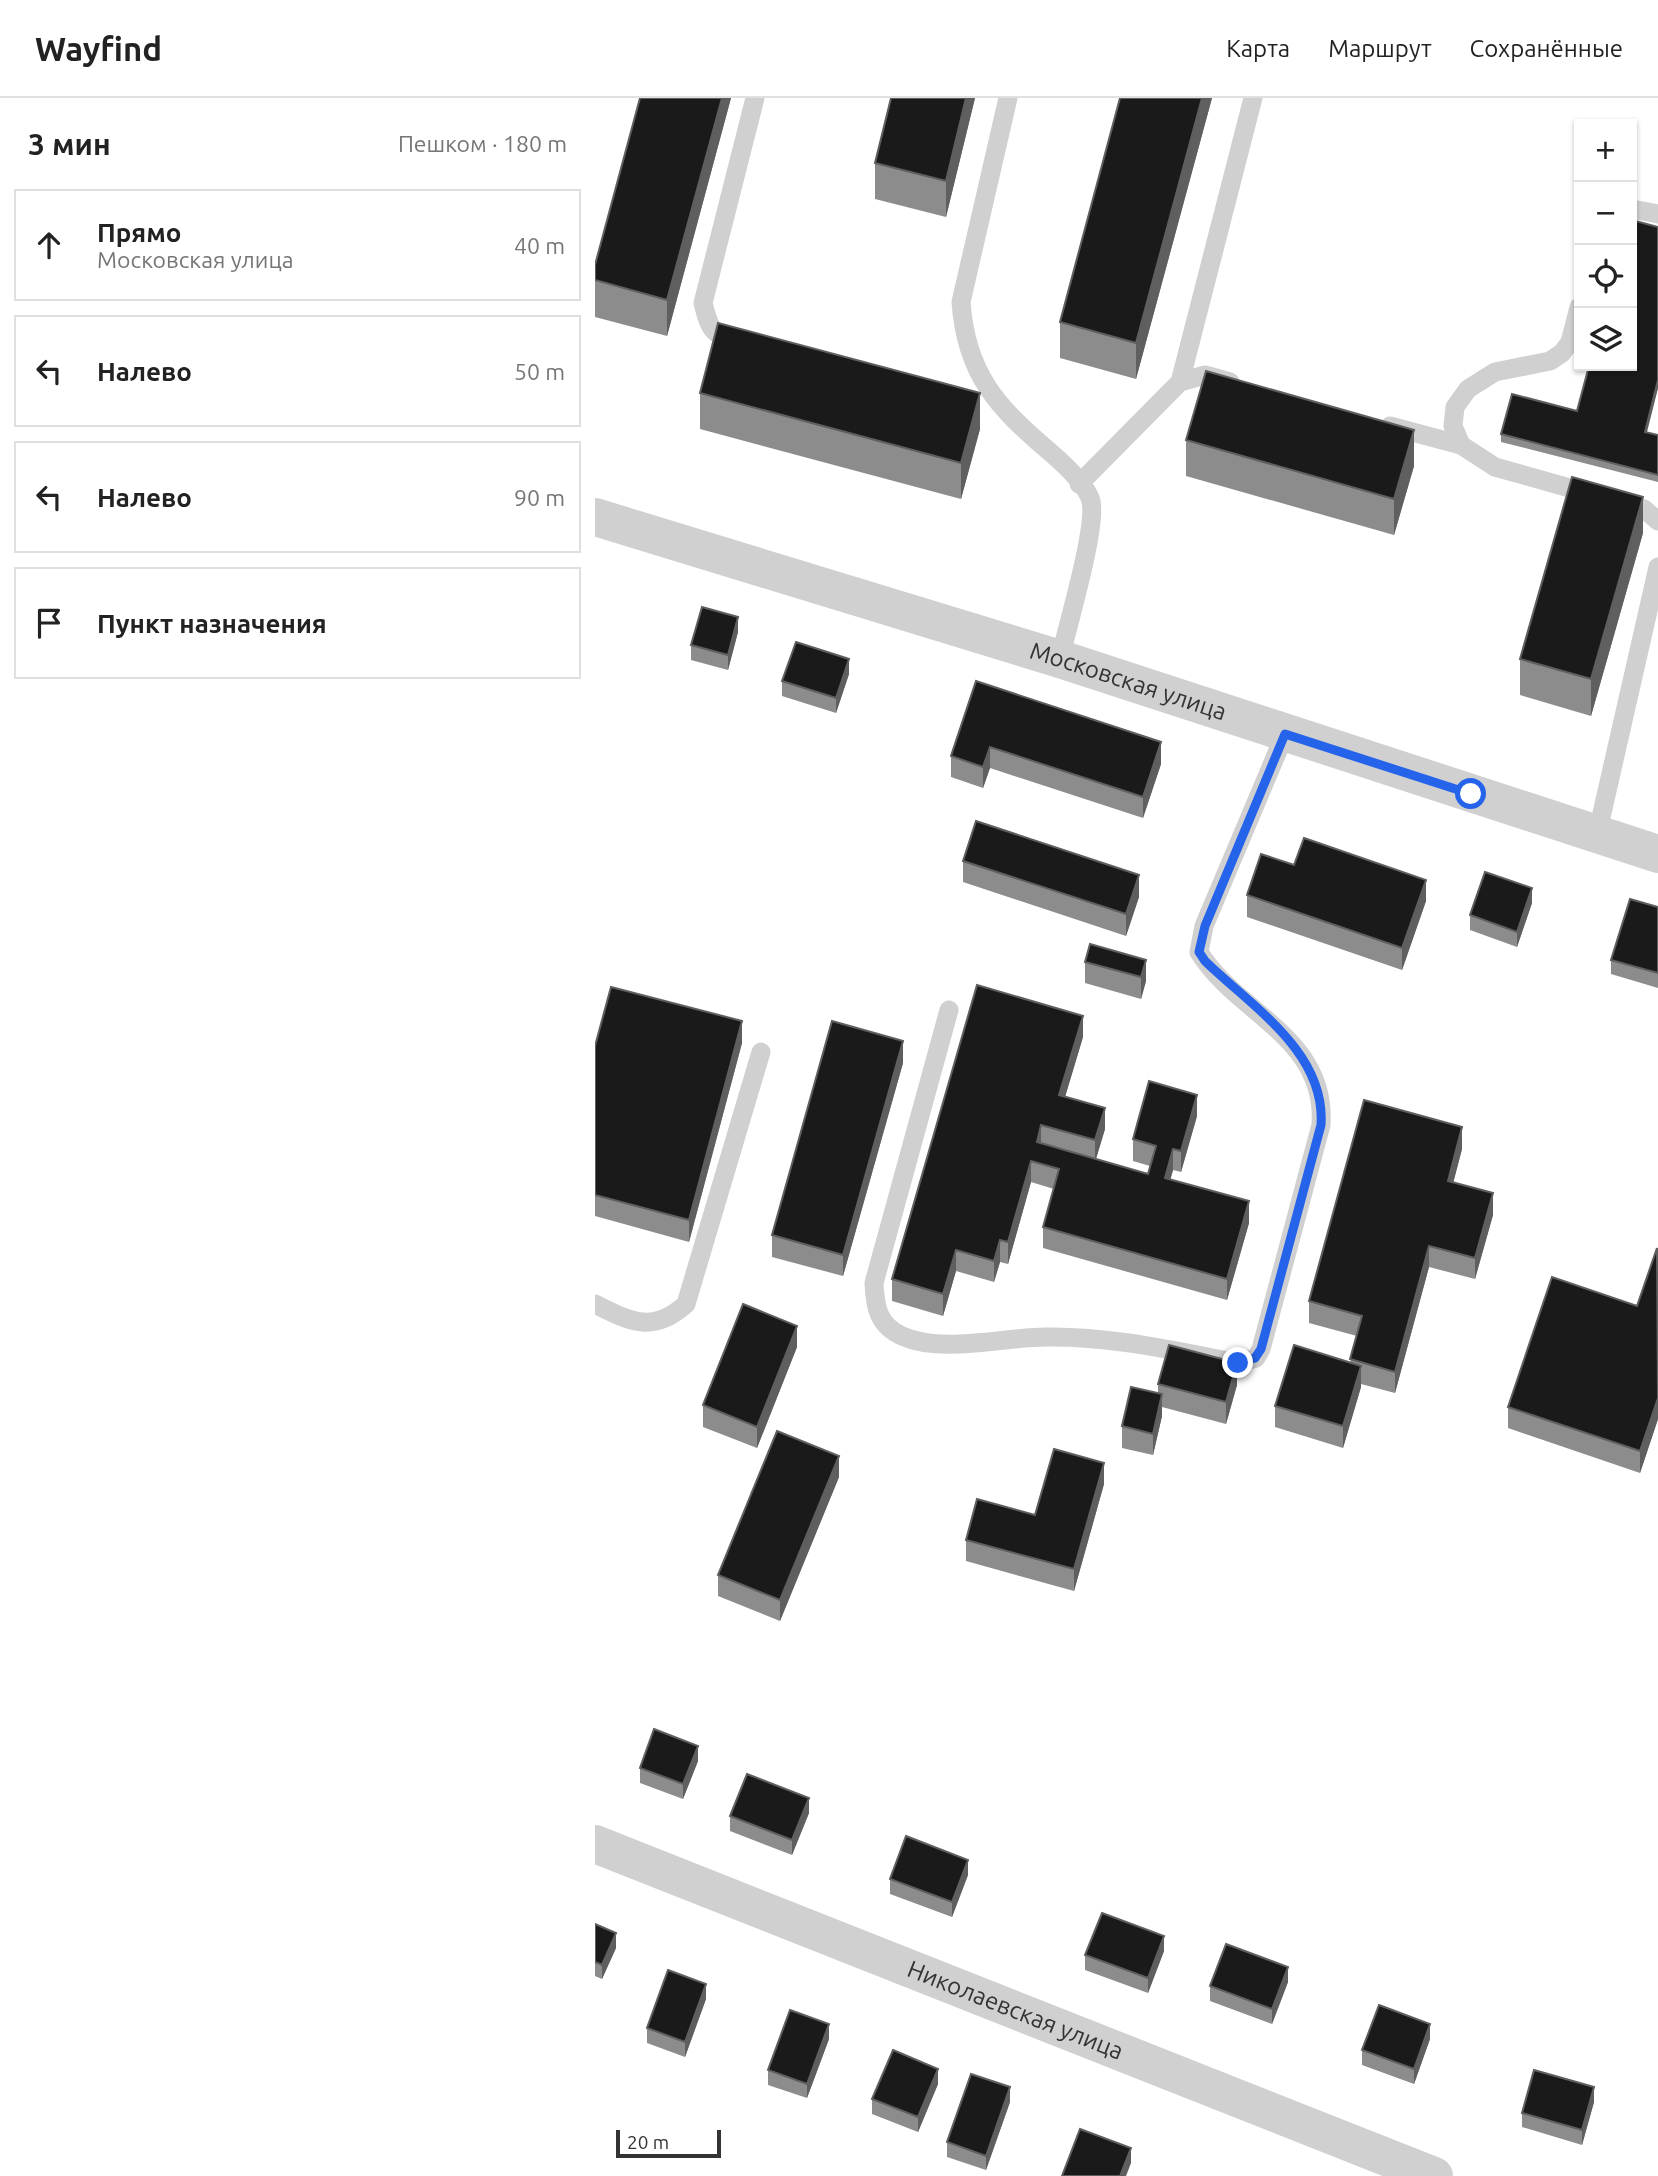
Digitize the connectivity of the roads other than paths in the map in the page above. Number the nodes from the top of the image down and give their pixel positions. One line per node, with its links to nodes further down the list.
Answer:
1 (755, 98): 7 (lane)
2 (1008, 98): 11 (lane)
3 (1253, 98): 8 (lane)
4 (1637, 210): 5 (lane)
5 (1658, 214)
6 (1579, 308): 13 (lane)
7 (762, 350)
8 (1180, 382): 9 (lane); 14 (lane)
9 (1246, 386)
10 (981, 408): 11 (lane)
11 (1007, 415): 14 (lane)
12 (1367, 419): 13 (lane)
13 (1461, 445): 16 (lane)
14 (1079, 484): 18 (lane)
15 (595, 517): 18 (street, Московская улица)
16 (1658, 521)
17 (1658, 567): 20 (lane)
18 (1060, 659): 19 (street, Московская улица)
19 (1285, 734): 20 (street, Московская улица); 22 (lane)
20 (1597, 835): 21 (street, Московская улица)
21 (1658, 854)
22 (949, 1010)
23 (761, 1052): 24 (lane)
24 (595, 1304)
25 (595, 1844): 26 (street, Николаевская улица)
26 (1434, 2176)

